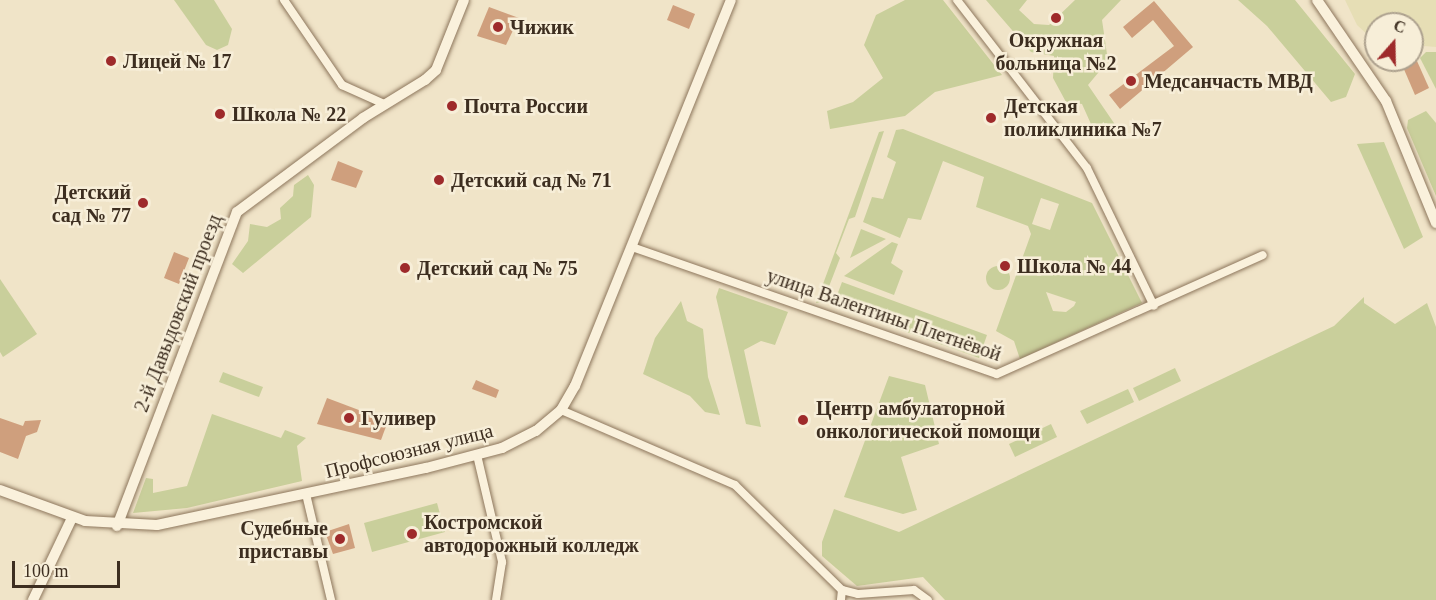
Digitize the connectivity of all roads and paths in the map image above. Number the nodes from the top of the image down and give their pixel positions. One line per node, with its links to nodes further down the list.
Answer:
1 (284, 0): 6 (street)
2 (464, 0): 6 (main road, 2-й Давыдовский проезд)
3 (731, 0): 8 (main road, Профсоюзная улица)
4 (957, 0): 10 (street)
5 (1317, 0): 7 (main road)
6 (384, 104): 16 (main road, 2-й Давыдовский проезд)
7 (1436, 223)
8 (632, 247): 10 (street, улица Валентины Плетнёвой); 11 (main road, Профсоюзная улица)
9 (1263, 255): 10 (street, улица Валентины Плетнёвой)
10 (1154, 306)
11 (561, 410): 12 (main road, Профсоюзная улица); 17 (street)
12 (477, 455): 14 (main road, Профсоюзная улица); 20 (street)
13 (0, 490): 15 (main road, Профсоюзная улица)
14 (306, 494): 16 (main road, Профсоюзная улица); 19 (street)
15 (72, 518): 16 (main road, Профсоюзная улица); 18 (main road)
16 (117, 526)
17 (842, 590): 21 (street); 22 (street)
18 (33, 600)
19 (331, 600)
20 (496, 600)
21 (841, 600)
22 (928, 600)

